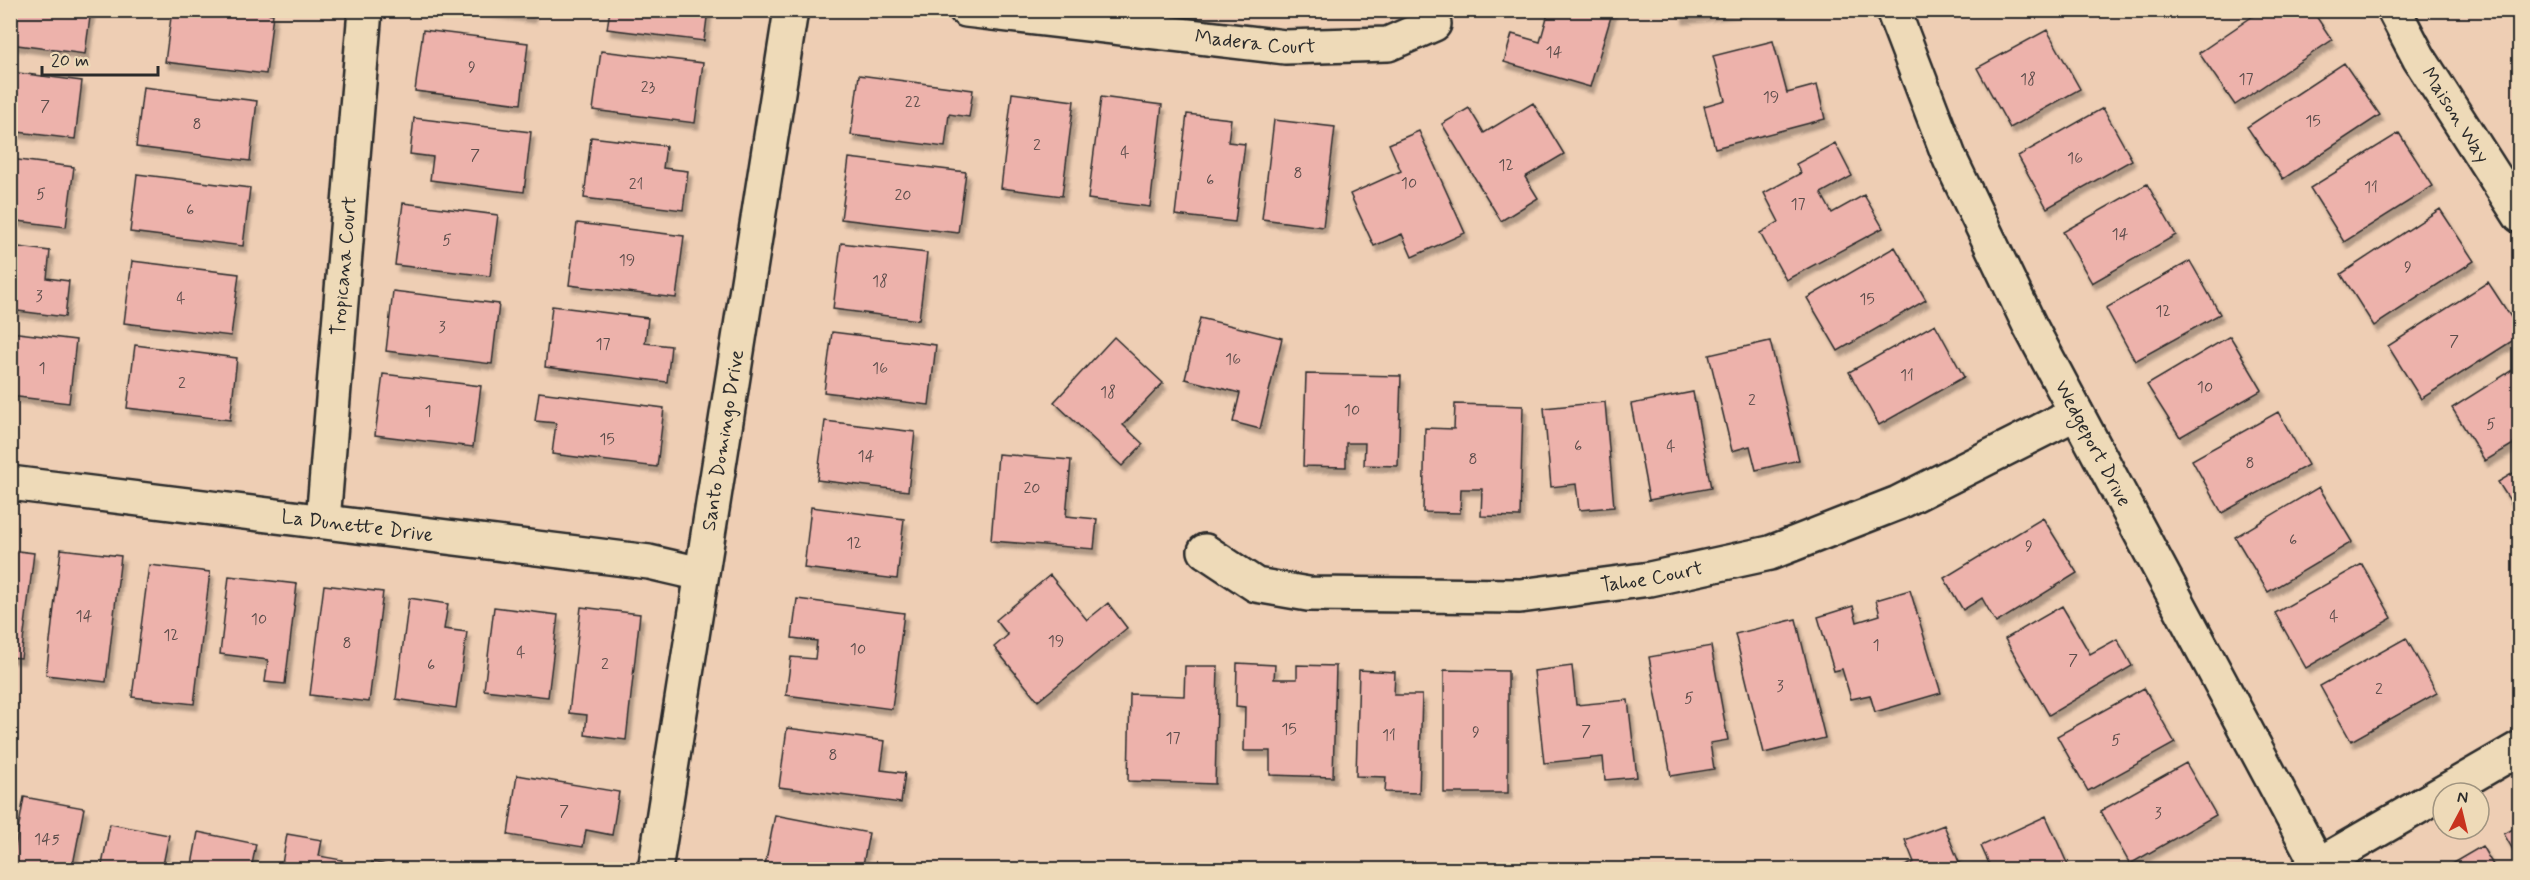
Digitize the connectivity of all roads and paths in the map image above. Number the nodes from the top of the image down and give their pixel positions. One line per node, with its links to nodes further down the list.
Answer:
1 (365, 10): 10 (street, Tropicana Court)
2 (791, 10): 12 (street, Santo Domingo Drive)
3 (966, 10): 6 (street, Madera Court)
4 (1893, 10): 8 (street, Wedgeport Drive)
5 (2394, 10): 7 (street, Maison Way)
6 (1434, 24)
7 (2520, 216)
8 (2076, 413): 11 (street, Tahoe Court); 14 (street, Wedgeport Drive)
9 (10, 483): 10 (street, La Dunette Drive)
10 (323, 521): 12 (street, La Dunette Drive)
11 (1206, 551)
12 (701, 574): 15 (street, Santo Domingo Drive)
13 (2520, 748): 14 (street)
14 (2314, 867)
15 (655, 870)

